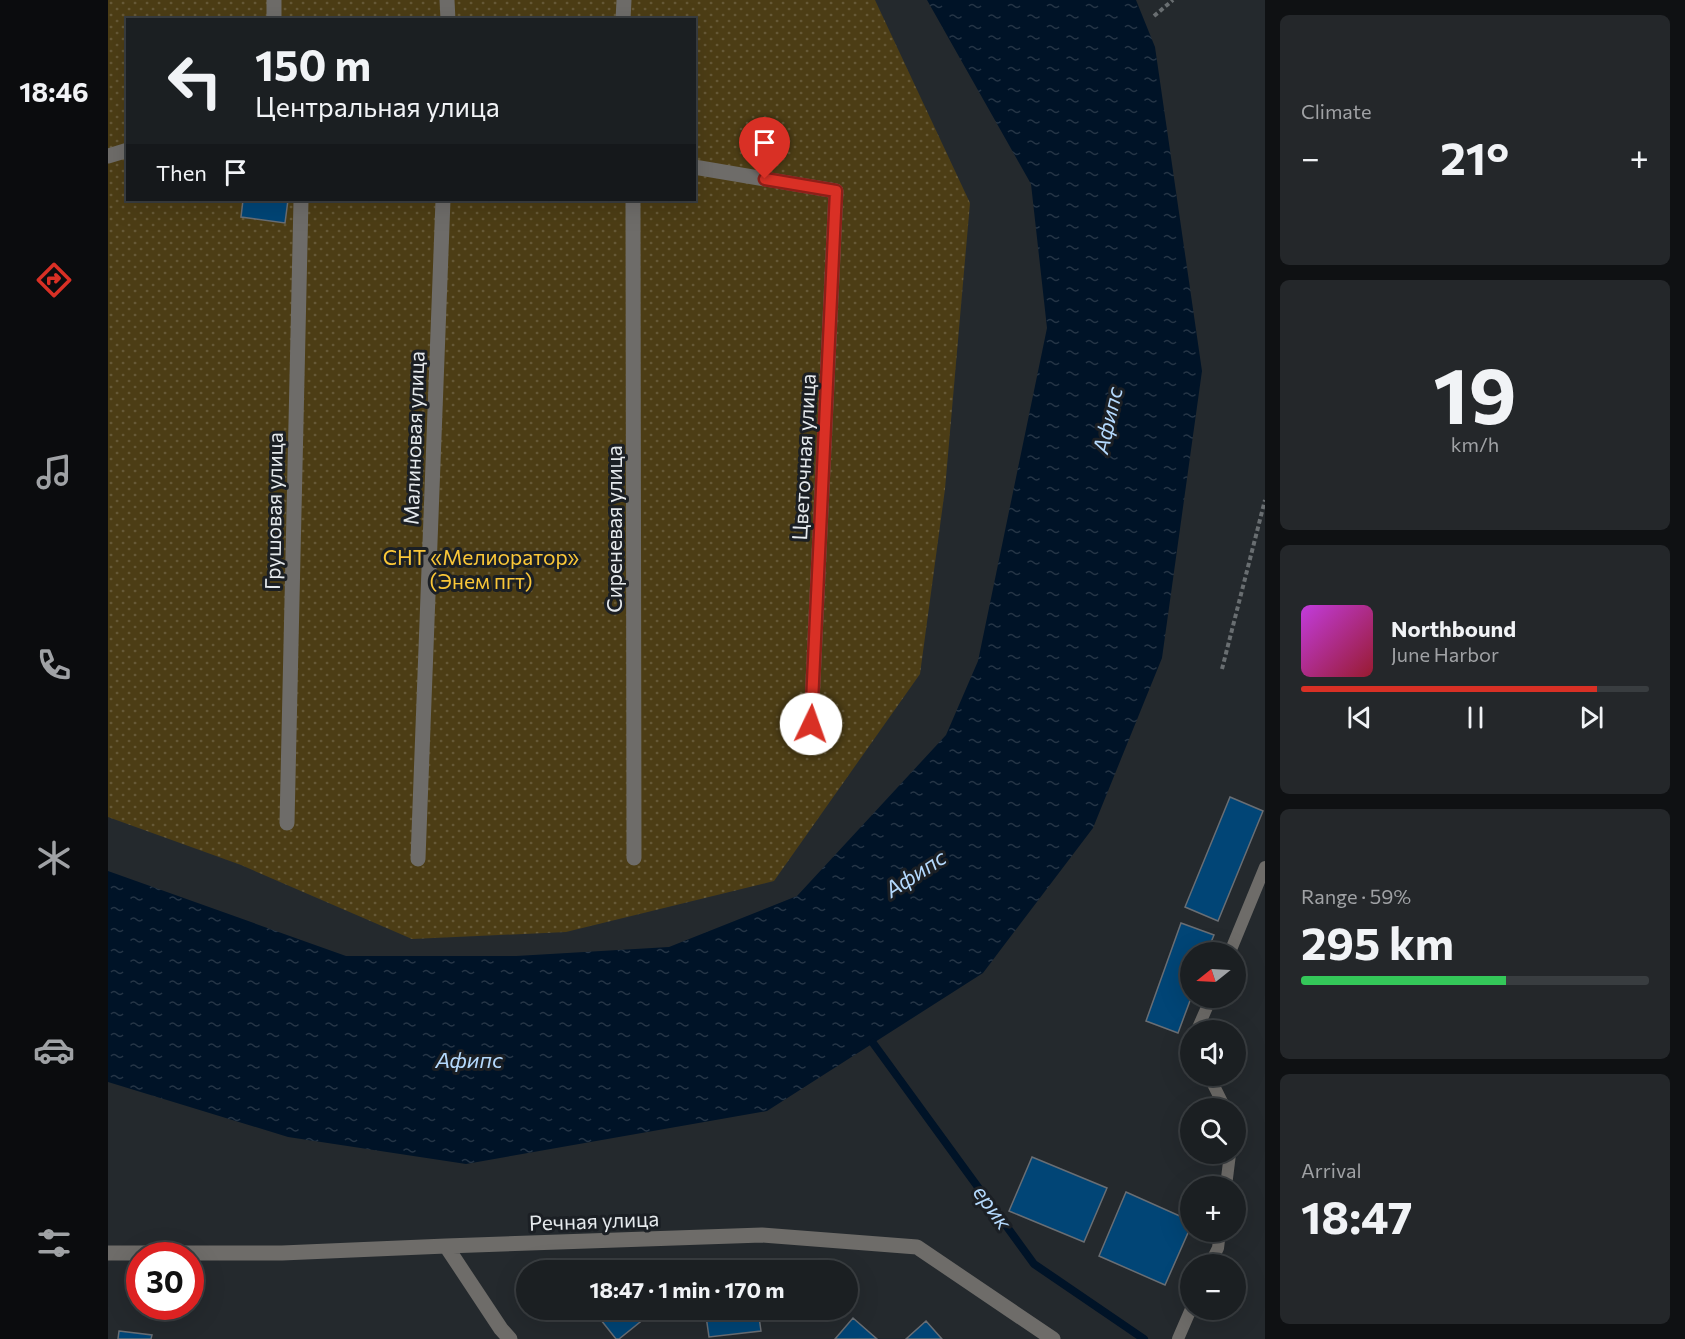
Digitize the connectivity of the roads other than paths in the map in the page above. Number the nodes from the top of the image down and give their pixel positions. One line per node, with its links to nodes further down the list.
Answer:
1 (274, 0): 4 (street)
2 (447, 0): 5 (street)
3 (624, 0): 6 (street)
4 (274, 18)
5 (448, 18)
6 (623, 18)
7 (126, 151): 8 (street)
8 (108, 156)
9 (696, 167): 13 (street, Цветочная улица)
10 (302, 201): 14 (street, Грушовая улица)
11 (443, 201): 16 (street, Малиновая улица)
12 (633, 201): 15 (street, Сиреневая улица)
13 (811, 724)
14 (287, 823)
15 (634, 858)
16 (418, 859)
17 (1265, 867): 18 (lane)
18 (1234, 942)
19 (446, 1246): 20 (street, Речная улица); 22 (street); 23 (street, Речная улица)
20 (108, 1253)
21 (1186, 1320): 24 (lane)
22 (510, 1339)
23 (1053, 1339)
24 (1178, 1339)

